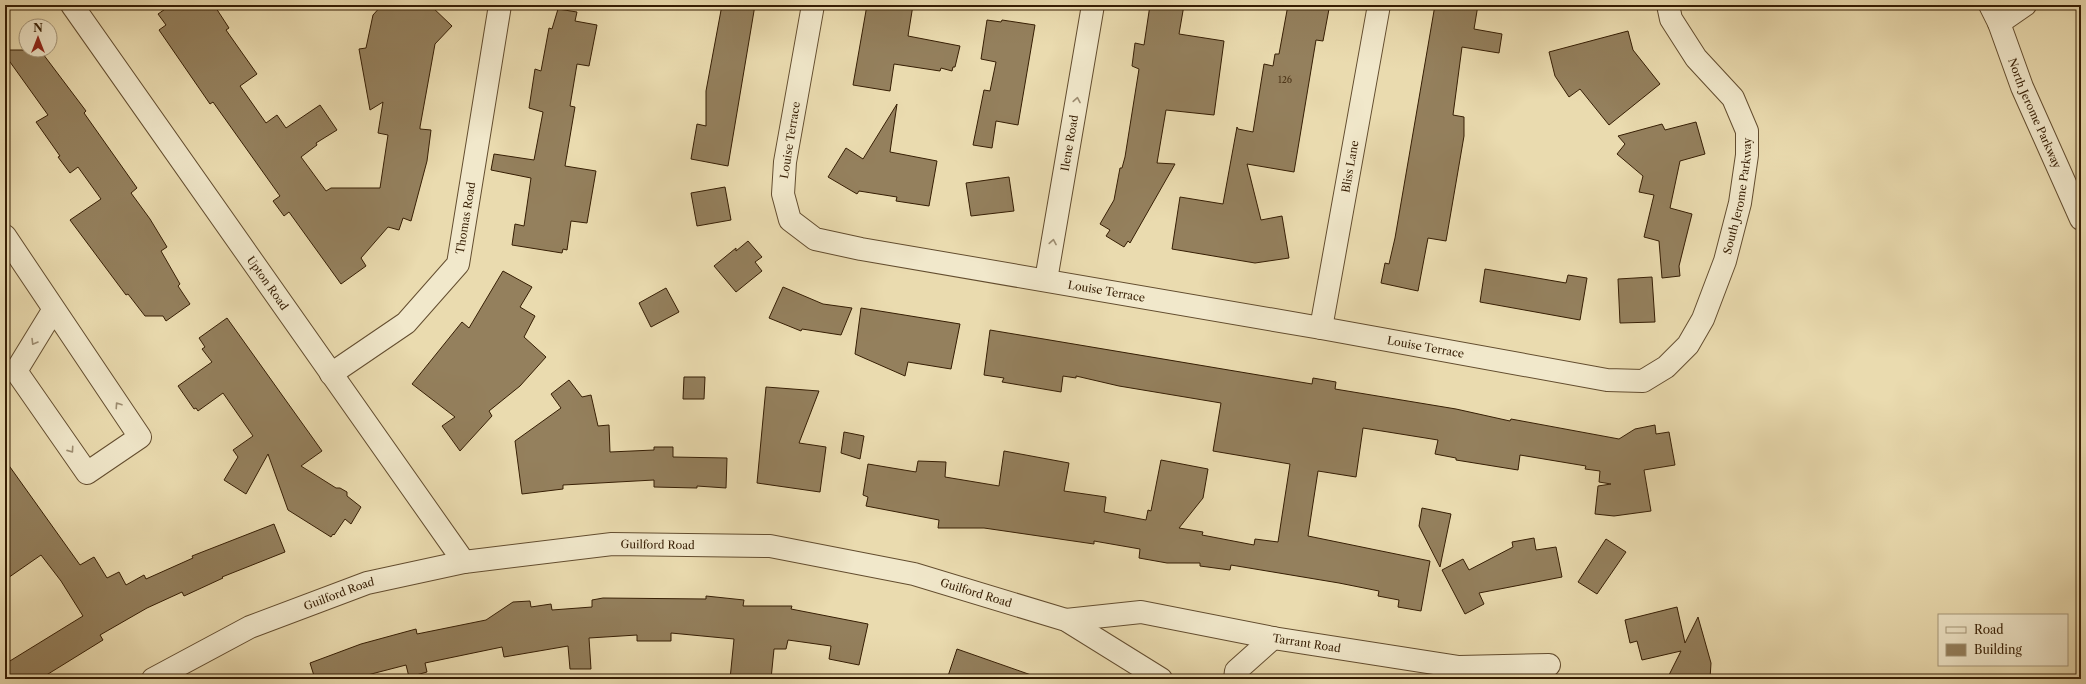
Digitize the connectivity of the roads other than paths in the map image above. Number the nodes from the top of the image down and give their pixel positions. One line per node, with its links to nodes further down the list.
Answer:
1 (72, 5): 14 (street, Upton Road)
2 (500, 5): 14 (street, Thomas Road)
3 (813, 5): 11 (street, Louise Terrace)
4 (1093, 5): 11 (street, Ilene Road, one-way to 4)
5 (1379, 5): 13 (street, Bliss Lane)
6 (1668, 5): 15 (street, South Jerome Parkway)
7 (2025, 5): 8 (street)
8 (1995, 14): 9 (street, North Jerome Parkway)
9 (2081, 219)
10 (5, 236): 12 (street)
11 (1046, 280): 13 (street, Louise Terrace)
12 (54, 308): 12 (street, one-way to 12)
13 (1321, 328): 15 (street, Louise Terrace)
14 (331, 374): 16 (street, Upton Road)
15 (1644, 381)
16 (464, 562): 17 (street, Guilford Road); 20 (street, Guilford Road)
17 (1066, 620): 18 (street, Tarrant Road); 21 (street, Guilford Road)
18 (1273, 638): 19 (street, Tarrant Road); 22 (street)
19 (1549, 665)
20 (153, 679)
21 (1161, 679)
22 (1235, 679)

